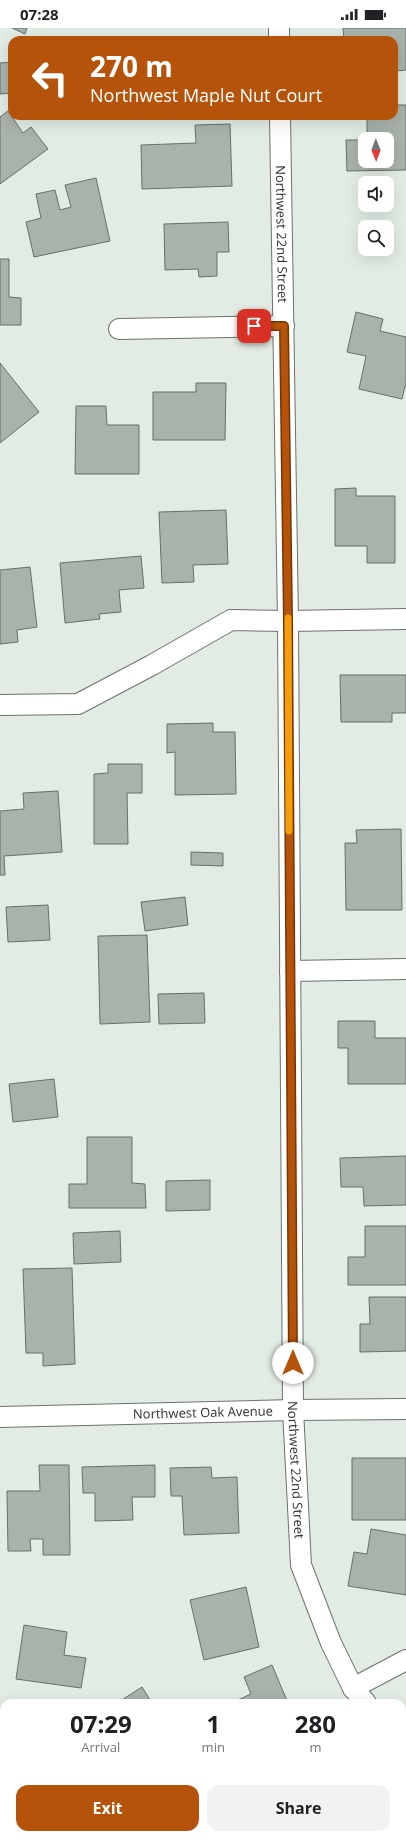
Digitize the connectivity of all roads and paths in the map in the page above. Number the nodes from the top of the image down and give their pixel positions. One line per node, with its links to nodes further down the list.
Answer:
1 (280, 120): 2 (street, Northwest 22nd Street)
2 (284, 326): 3 (street); 5 (street, Northwest 22nd Street)
3 (119, 329)
4 (406, 619): 5 (street)
5 (288, 621): 6 (street); 8 (street, Northwest 22nd Street)
6 (0, 705)
7 (406, 969): 8 (street)
8 (290, 971): 10 (street, Northwest 22nd Street)
9 (406, 1409): 10 (street, Northwest Oak Avenue)
10 (293, 1410): 11 (street, Northwest Oak Avenue); 13 (street, Northwest 22nd Street)
11 (0, 1417)
12 (406, 1660): 13 (street)
13 (354, 1688): 14 (street, Northwest 22nd Street)
14 (363, 1699)

